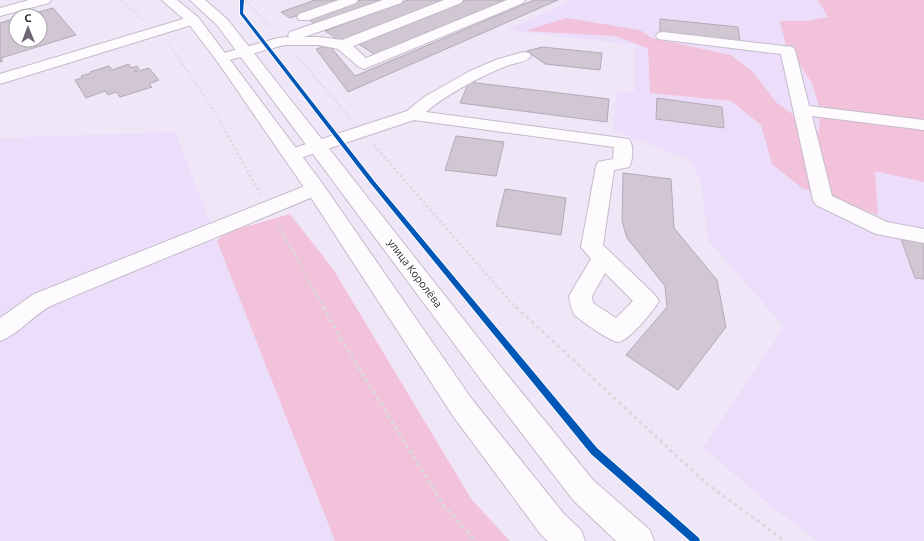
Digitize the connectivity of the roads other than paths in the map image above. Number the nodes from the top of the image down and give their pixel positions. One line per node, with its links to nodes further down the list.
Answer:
1 (44, 0): 8 (main road)
2 (169, 0): 7 (main road, улица Королёва)
3 (351, 0): 9 (main road)
4 (396, 0): 11 (main road)
5 (456, 0): 12 (main road)
6 (518, 0): 12 (main road)
7 (195, 10): 13 (main road, улица Королёва); 15 (main road, улица Королёва); 16 (main road)
8 (0, 12)
9 (304, 17)
10 (663, 36): 17 (main road)
11 (283, 41): 12 (main road); 13 (main road)
12 (343, 45)
13 (244, 51): 15 (main road); 20 (main road, улица Королёва)
14 (524, 56): 18 (main road)
15 (222, 58): 21 (main road, улица Королёва)
16 (0, 79)
17 (802, 110): 19 (main road); 23 (main road)
18 (413, 115): 20 (main road); 24 (main road)
19 (924, 125)
20 (318, 146): 21 (main road); 27 (main road, улица Королёва)
21 (291, 155): 22 (main road, улица Королёва)
22 (315, 188): 25 (main road); 26 (main road, улица Королёва)
23 (924, 236)
24 (603, 258)
25 (0, 332)
26 (570, 541)
27 (640, 541)

